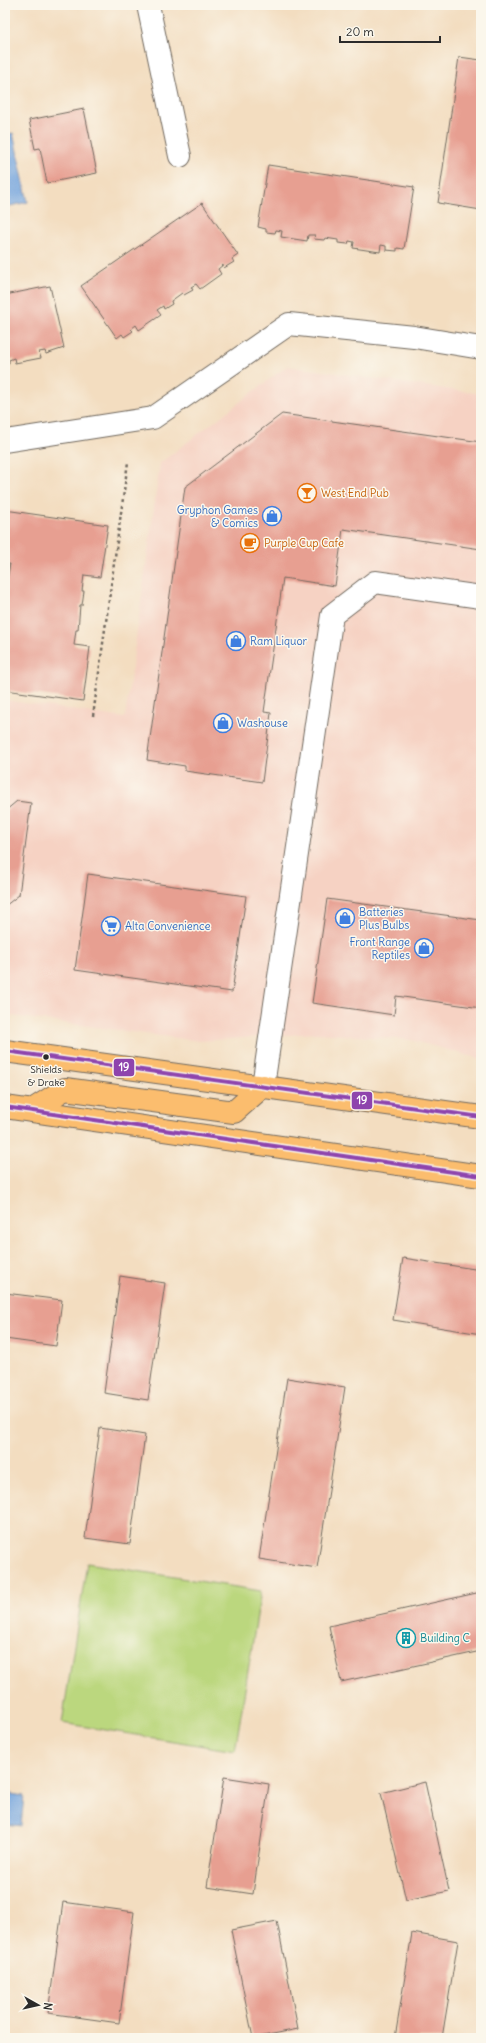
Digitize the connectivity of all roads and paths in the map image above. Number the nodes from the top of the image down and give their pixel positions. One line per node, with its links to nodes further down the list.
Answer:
1 (148, 5): 2 (lane)
2 (180, 156)
3 (481, 348): 4 (lane)
4 (5, 441)
5 (128, 462): 7 (path)
6 (481, 597): 9 (lane)
7 (93, 716)
8 (5, 1051): 9 (main road)
9 (263, 1086): 11 (main road); 12 (main road)
10 (5, 1107): 11 (main road)
11 (32, 1110): 13 (main road)
12 (481, 1117)
13 (481, 1176)

